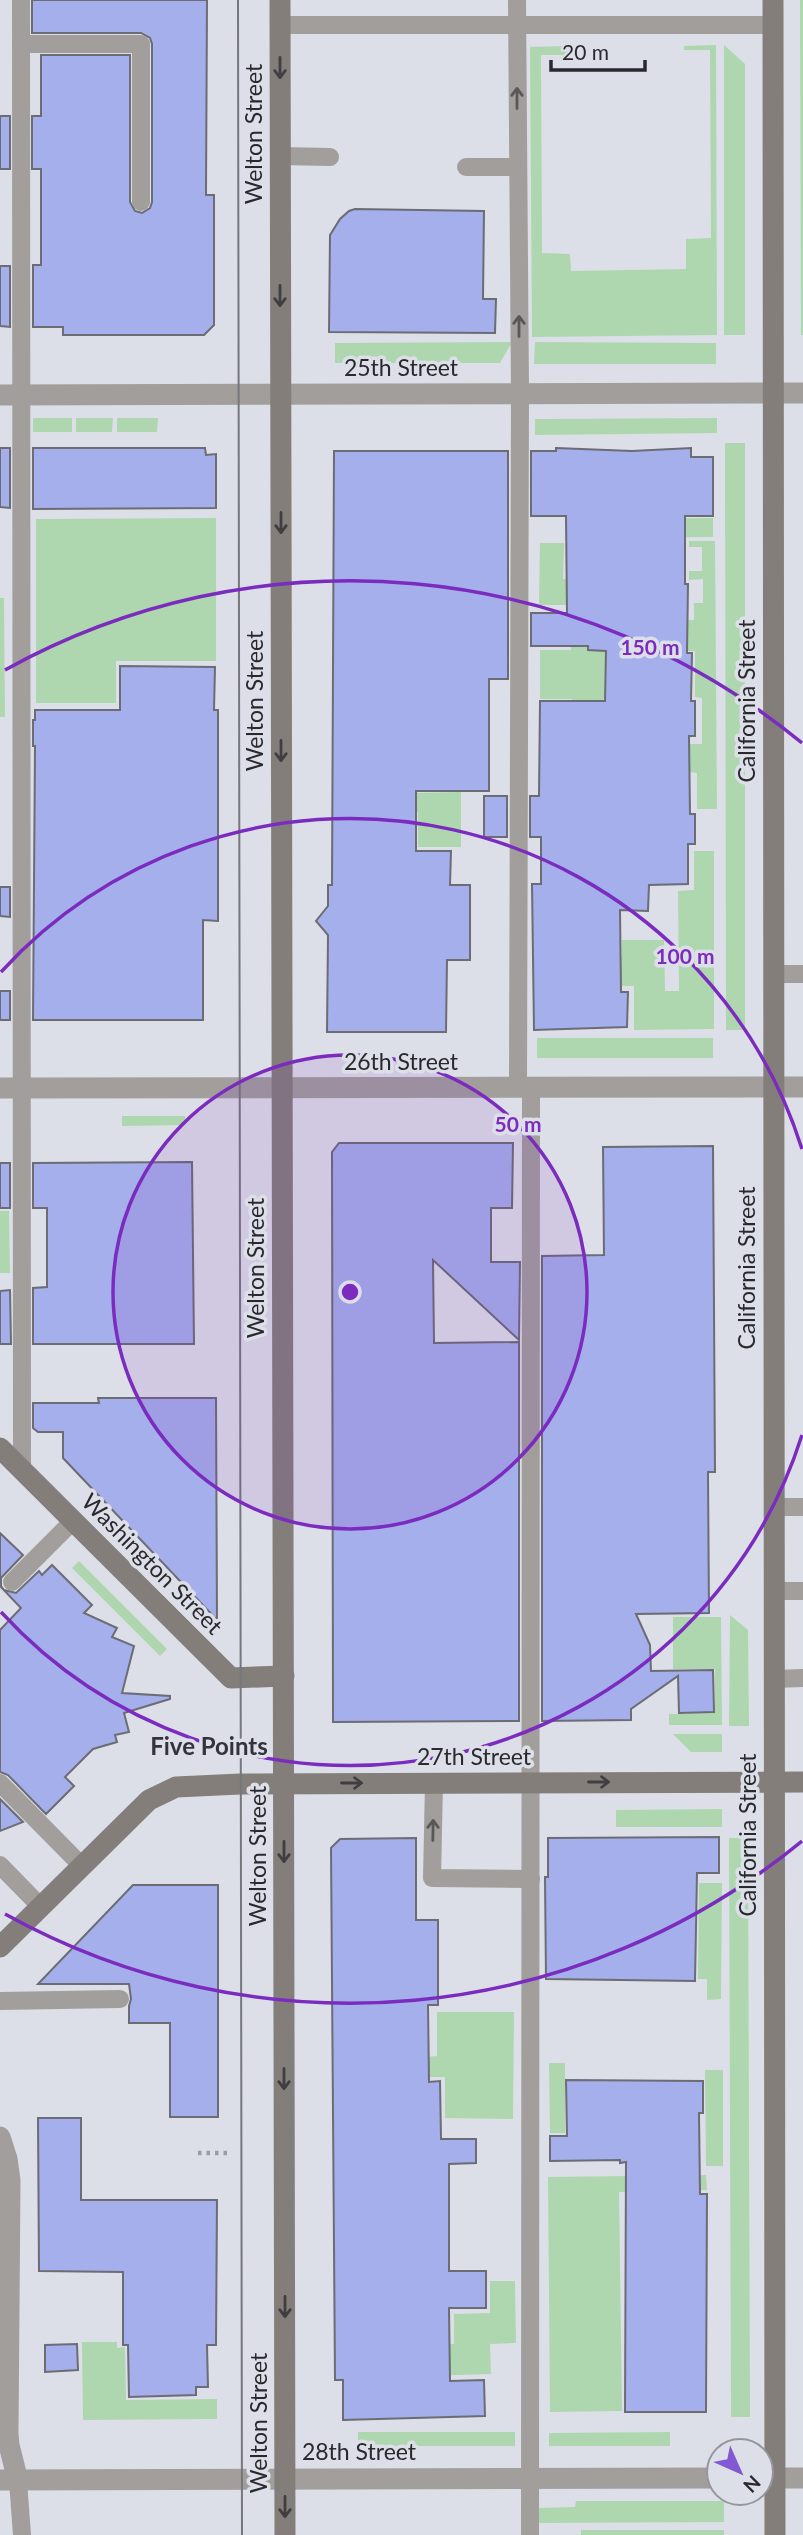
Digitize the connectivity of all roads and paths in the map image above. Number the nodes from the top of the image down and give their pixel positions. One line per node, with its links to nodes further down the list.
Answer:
1 (20, 0): 8 (lane)
2 (280, 0): 5 (street, Welton Street)
3 (517, 0): 6 (lane)
4 (773, 0): 7 (street, California Street)
5 (280, 25): 6 (lane); 9 (street, Welton Street, one-way to 9)
6 (517, 25): 7 (lane); 12 (lane, one-way to 6)
7 (773, 25): 14 (street, California Street)
8 (21, 44): 13 (lane); 18 (lane)
9 (280, 156): 10 (lane); 16 (street, Welton Street, one-way to 16)
10 (330, 157)
11 (466, 167): 12 (lane)
12 (518, 167): 17 (lane, one-way to 12)
13 (141, 202)
14 (773, 393): 15 (street, 25th Street); 17 (street, 25th Street); 19 (street, California Street)
15 (803, 393)
16 (281, 394): 17 (street, 25th Street); 18 (street, 25th Street); 25 (street, Welton Street, one-way to 25)
17 (520, 394): 26 (lane)
18 (10, 395): 24 (lane)
19 (774, 974): 20 (lane); 21 (street, California Street)
20 (803, 974)
21 (774, 1087): 22 (street, 26th Street); 26 (street, 26th Street); 29 (street, California Street)
22 (803, 1087)
23 (0, 1088): 24 (street, 26th Street)
24 (22, 1088): 25 (street, 26th Street); 28 (lane)
25 (282, 1088): 26 (street, 26th Street); 35 (street, Welton Street)
26 (525, 1088): 43 (lane)
27 (0, 1448): 28 (street, Washington Street)
28 (22, 1471): 31 (street, Washington Street)
29 (774, 1507): 30 (lane); 33 (street, California Street)
30 (803, 1507)
31 (73, 1521): 32 (lane); 35 (street, Washington Street)
32 (12, 1582)
33 (774, 1591): 34 (lane); 37 (street, California Street)
34 (803, 1591)
35 (284, 1676): 41 (street, Welton Street)
36 (803, 1678): 37 (lane)
37 (774, 1679): 38 (street, California Street)
38 (775, 1782): 39 (street, 27th Street); 43 (street, 27th Street, one-way to 38); 54 (street, California Street)
39 (803, 1782)
40 (0, 1783): 45 (lane)
41 (284, 1783): 42 (street, 27th Street, one-way to 42); 45 (street, 27th Street); 55 (street, Welton Street, one-way to 55)
42 (434, 1783): 43 (street, 27th Street); 46 (lane, one-way to 42)
43 (531, 1783): 46 (lane)
44 (0, 1866): 47 (lane)
45 (82, 1866): 47 (street)
46 (531, 1879): 56 (lane)
47 (41, 1907): 48 (street)
48 (0, 1947)
49 (120, 1999): 50 (lane)
50 (0, 2001)
51 (0, 2137): 60 (street)
52 (198, 2152): 53 (path)
53 (229, 2153)
54 (768, 2437)
55 (285, 2478): 56 (street, 28th Street); 60 (street, 28th Street); 63 (street, Welton Street, one-way to 63)
56 (530, 2478): 57 (street, 28th Street); 64 (lane)
57 (705, 2478)
58 (775, 2478): 59 (street)
59 (803, 2478)
60 (9, 2481): 62 (lane)
61 (772, 2507): 65 (street, California Street)
62 (22, 2535)
63 (285, 2535)
64 (530, 2535)
65 (775, 2535)

